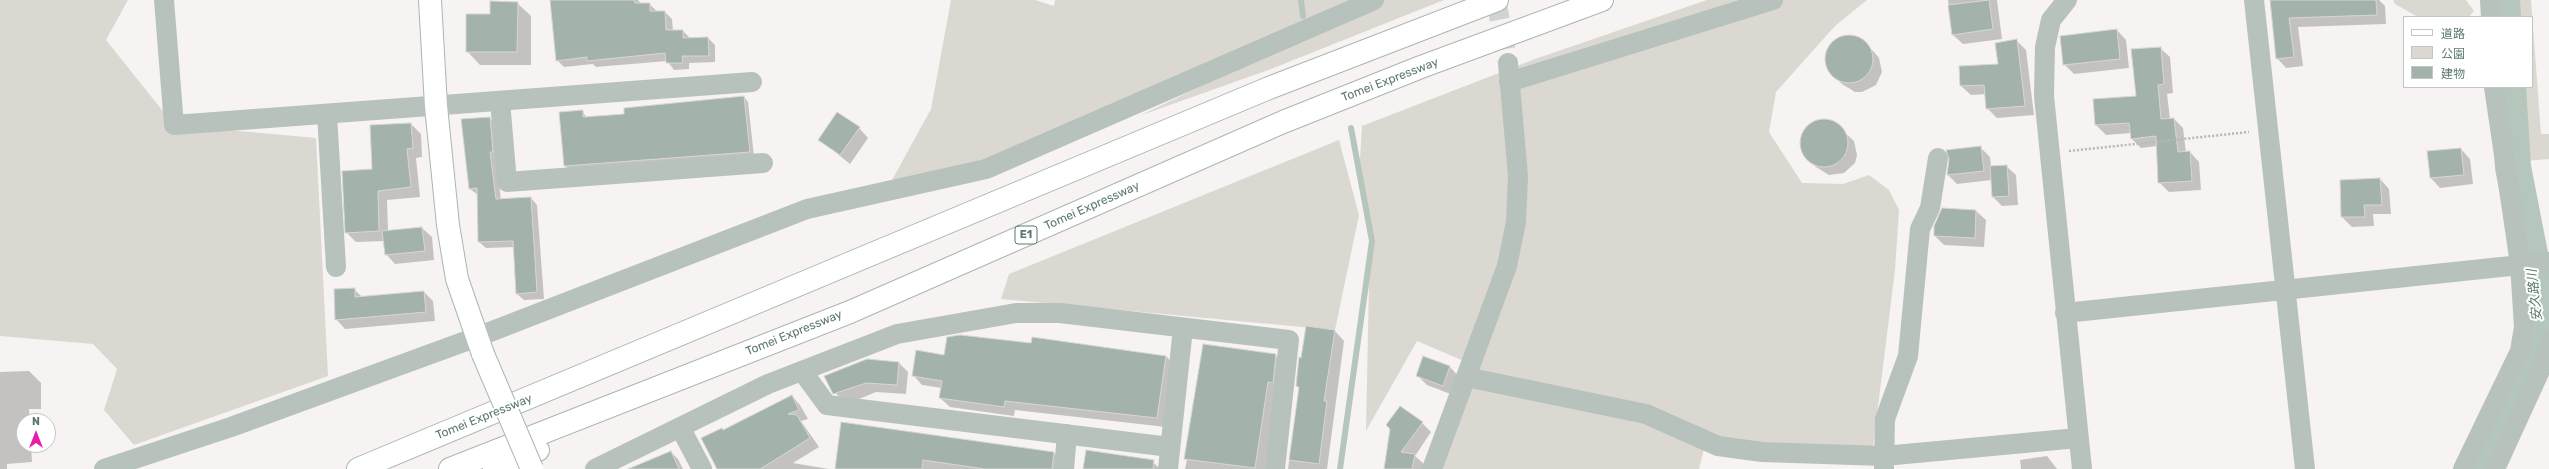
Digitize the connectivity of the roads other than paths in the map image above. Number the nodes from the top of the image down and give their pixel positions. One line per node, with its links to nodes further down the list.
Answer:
1 (164, 0): 15 (street)
2 (430, 0): 14 (main road)
3 (1374, 0): 26 (street)
4 (1497, 0): 35 (main road, Tomei Expressway)
5 (1602, 0): 22 (main road, Tomei Expressway / E1)
6 (1773, 0): 28 (street)
7 (2067, 0): 23 (street)
8 (2254, 0): 21 (street)
9 (2490, 0): 10 (street)
10 (2490, 16)
11 (752, 82): 13 (street)
12 (2494, 88): 18 (street)
13 (500, 101): 14 (street); 17 (street)
14 (436, 106): 15 (street); 26 (main road)
15 (327, 114): 19 (street)
16 (1938, 158): 33 (street)
17 (763, 163)
18 (2520, 264): 20 (street); 21 (street); 47 (street)
19 (336, 267)
20 (2549, 268)
21 (2285, 288): 23 (street); 46 (street)
22 (850, 312): 36 (main road, Tomei Expressway / E1); 37 (main road)
23 (2065, 312): 31 (street)
24 (1183, 328): 27 (street); 32 (street); 43 (street)
25 (2549, 340): 48 (street)
26 (480, 346): 34 (street); 38 (main road, bridge)
27 (802, 371): 29 (street); 30 (street)
28 (1466, 377): 33 (street); 44 (street)
29 (680, 427): 39 (street); 40 (street)
30 (1067, 434): 32 (street); 41 (street)
31 (2078, 438): 33 (street); 45 (street)
32 (1170, 447): 42 (street)
33 (1884, 462)
34 (104, 469)
35 (358, 469)
36 (450, 469)
37 (494, 469)
38 (532, 469)
39 (595, 469)
40 (702, 469)
41 (1064, 469)
42 (1168, 469)
43 (1275, 469)
44 (1432, 469)
45 (2082, 469)
46 (2305, 469)
47 (2463, 469)
48 (2495, 469)

